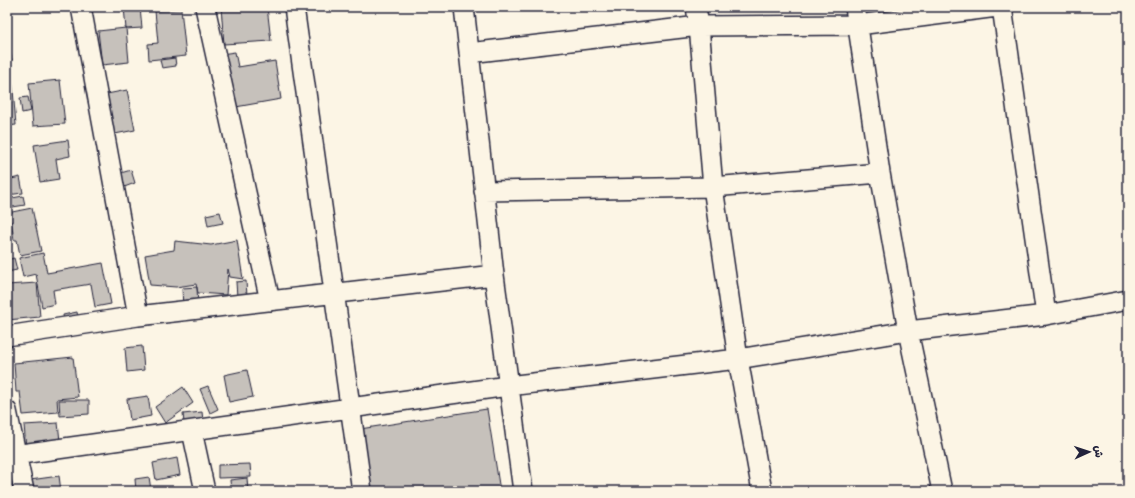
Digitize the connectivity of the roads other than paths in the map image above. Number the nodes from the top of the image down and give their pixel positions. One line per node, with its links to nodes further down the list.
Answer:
1 (81, 7): 19 (street)
2 (205, 7): 17 (street)
3 (294, 7): 15 (street)
4 (464, 7): 10 (street)
5 (696, 7): 9 (street)
6 (996, 7): 8 (street)
7 (1002, 7): 18 (street)
8 (856, 16): 9 (street); 11 (street)
9 (699, 26): 10 (street); 12 (street)
10 (469, 53): 13 (street)
11 (880, 173): 12 (street); 20 (street)
12 (713, 187): 13 (street); 22 (street)
13 (484, 191): 14 (street)
14 (494, 275): 15 (street); 23 (street)
15 (334, 293): 17 (street); 24 (street)
16 (1128, 300): 18 (street)
17 (270, 301): 19 (street)
18 (1046, 315): 20 (street)
19 (138, 316): 21 (street)
20 (908, 331): 22 (street); 33 (street)
21 (7, 336)
22 (738, 359): 23 (street); 32 (street)
23 (508, 386): 24 (street); 31 (street)
24 (350, 408): 26 (street); 30 (street)
25 (7, 411): 27 (street)
26 (192, 431): 27 (street); 29 (street)
27 (12, 456): 28 (street)
28 (24, 491)
29 (205, 491)
30 (362, 491)
31 (523, 491)
32 (762, 491)
33 (942, 491)

